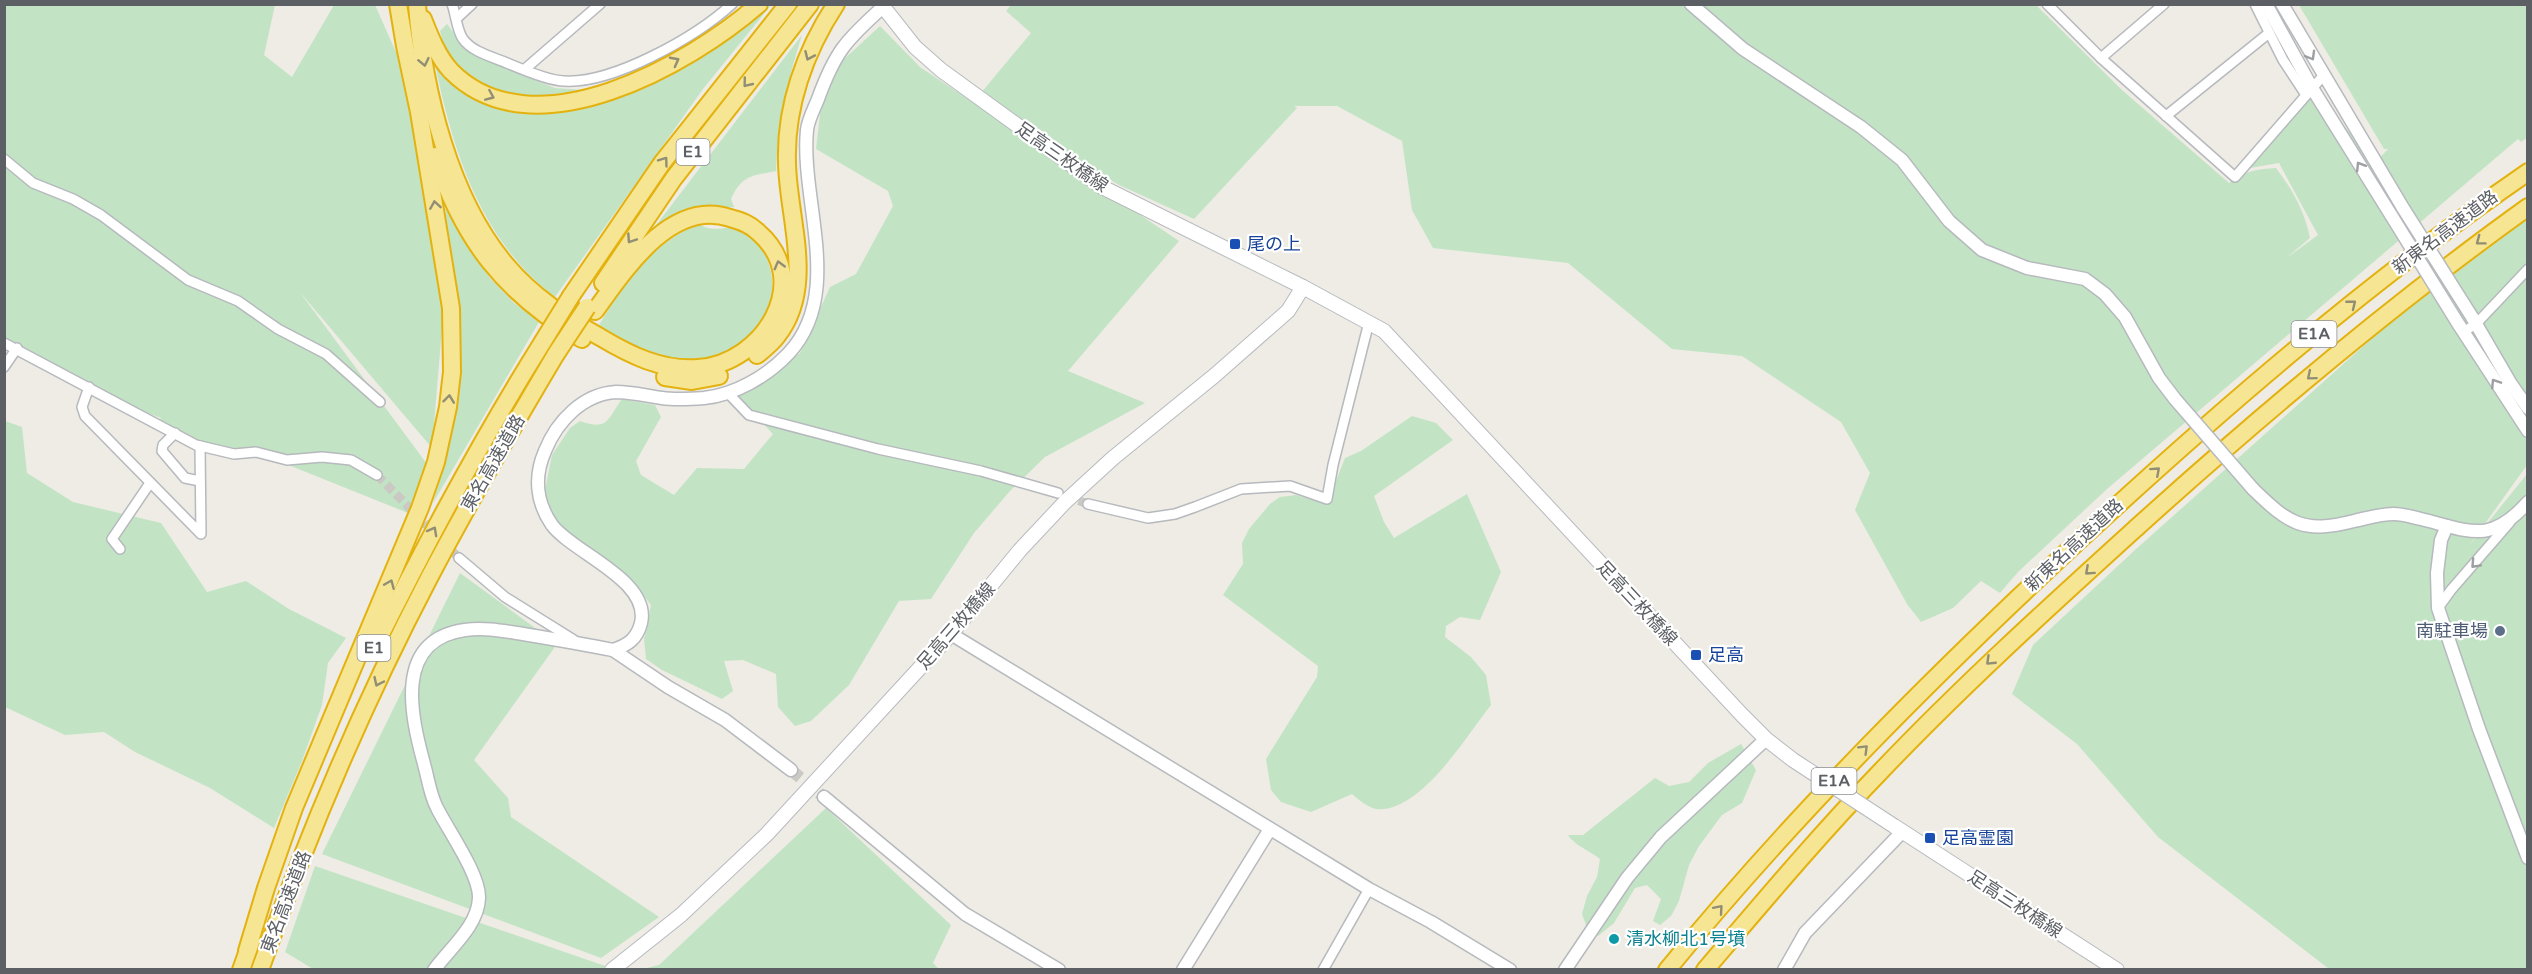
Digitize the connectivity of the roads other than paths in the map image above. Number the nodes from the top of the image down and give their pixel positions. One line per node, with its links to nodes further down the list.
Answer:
1 (387, 4): 21 (highway)
2 (398, 4): 21 (highway)
3 (417, 4): 8 (highway, one-way to 8); 33 (highway, one-way to 33)
4 (452, 4): 19 (street)
5 (472, 4): 19 (street)
6 (600, 4): 23 (street)
7 (732, 4): 23 (street)
8 (759, 4)
9 (788, 4): 69 (highway, 東名高速道路 / E1, one-way to 9, bridge)
10 (810, 4): 33 (highway, 東名高速道路 / E1, one-way to 33)
11 (836, 4): 26 (highway, one-way to 26)
12 (1691, 4): 54 (street, bridge)
13 (2047, 4): 22 (street)
14 (2164, 4): 22 (street)
15 (2255, 4): 20 (street)
16 (2266, 4): 25 (street)
17 (2282, 4): 24 (street, one-way to 24)
18 (882, 6): 32 (main road, 足高三枚橋線); 41 (street)
19 (457, 18): 23 (street)
20 (2269, 33): 25 (street); 27 (street)
21 (405, 46): 26 (highway)
22 (2101, 58): 27 (street)
23 (525, 69)
24 (2322, 76): 25 (street); 34 (street, bridge)
25 (2309, 92): 27 (street); 36 (street, one-way to 25, bridge)
26 (419, 112): 69 (highway, one-way to 26)
27 (2166, 116)
28 (4, 159): 42 (street)
29 (2528, 172): 79 (highway, 新東名高速道路 / E1A, one-way to 29)
30 (2528, 207): 63 (highway, 新東名高速道路 / E1A, one-way to 63)
31 (2528, 269): 34 (street)
32 (1304, 287): 35 (main road, 足高三枚橋線); 58 (main road, 足高三枚橋線)
33 (591, 309): 71 (highway, 東名高速道路 / E1, one-way to 71, bridge)
34 (2474, 320): 36 (street); 43 (street)
35 (1369, 322): 52 (street); 61 (main road, 足高三枚橋線)
36 (2461, 328): 44 (street, one-way to 36)
37 (4, 343): 38 (street)
38 (17, 348): 39 (street); 40 (street)
39 (4, 367)
40 (89, 387): 45 (street); 49 (street)
41 (728, 393): 50 (street); 60 (street)
42 (381, 402)
43 (2528, 408)
44 (2528, 431)
45 (175, 433): 46 (street); 48 (street)
46 (200, 446): 47 (street); 48 (street)
47 (377, 474)
48 (200, 481): 49 (street)
49 (150, 483): 55 (street)
50 (1058, 493)
51 (2528, 502): 53 (street)
52 (1088, 504)
53 (2512, 520): 54 (street); 57 (street, one-way to 57)
54 (2447, 526): 57 (street)
55 (120, 549)
56 (459, 558): 59 (street)
57 (2438, 608): 67 (street)
58 (951, 634): 65 (street); 73 (main road, 足高三枚橋線)
59 (577, 642): 60 (street); 72 (street)
60 (613, 650): 62 (street)
61 (1766, 739): 66 (main road, 足高三枚橋線, bridge); 78 (street)
62 (790, 770)
63 (1880, 772): 80 (highway, 新東名高速道路 / E1A); 81 (highway)
64 (824, 797): 74 (street)
65 (1270, 829): 68 (street); 75 (street)
66 (1898, 829): 82 (street); 83 (main road, 足高三枚橋線)
67 (2528, 858)
68 (1369, 889): 76 (street); 77 (street)
69 (247, 951): 70 (highway, 東名高速道路 / E1)
70 (241, 969)
71 (260, 969)
72 (434, 969)
73 (612, 969)
74 (1059, 969)
75 (1183, 969)
76 (1323, 969)
77 (1510, 969)
78 (1565, 969)
79 (1667, 969)
80 (1705, 969)
81 (1720, 969)
82 (1784, 969)
83 (2116, 969)

